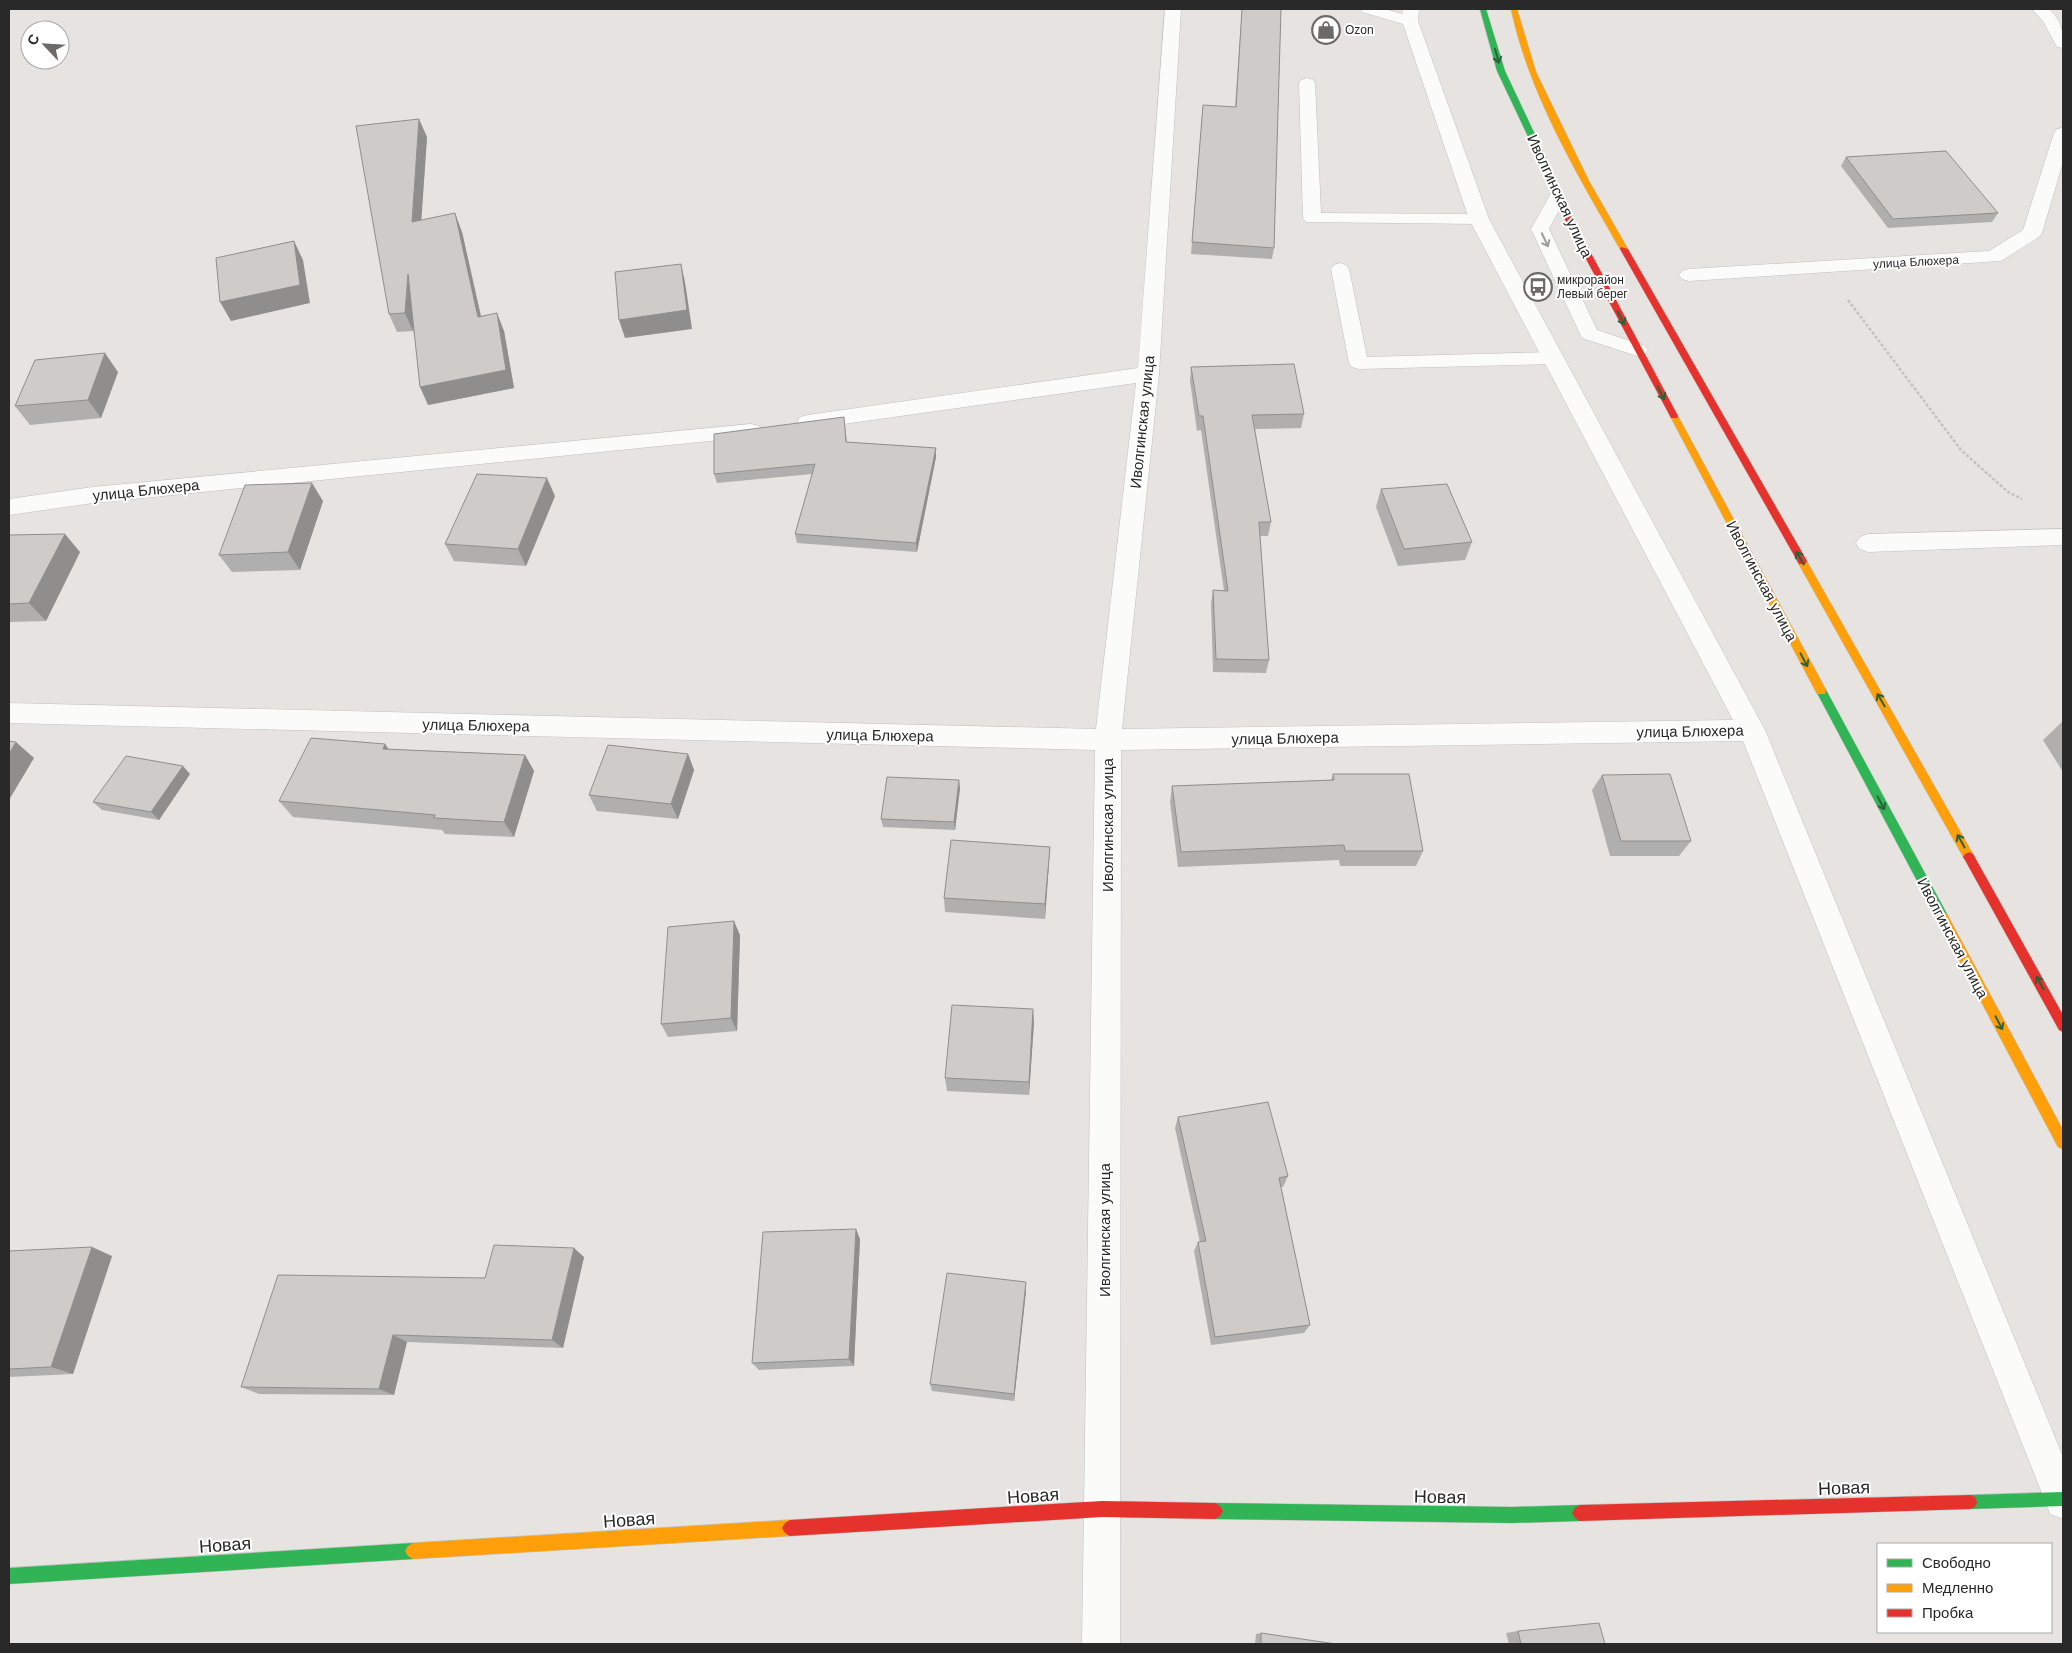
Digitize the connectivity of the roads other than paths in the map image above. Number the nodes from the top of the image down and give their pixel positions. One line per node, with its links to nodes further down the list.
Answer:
1 (1173, 9): 16 (street, Иволгинская улица)
2 (1368, 9): 6 (street)
3 (1483, 9): 10 (main road, Иволгинская улица, one-way to 10)
4 (1514, 9): 23 (main road, Иволгинская улица, one-way to 4)
5 (2040, 9): 7 (street)
6 (1410, 15): 11 (street)
7 (2063, 43)
8 (1307, 83): 11 (lane)
9 (2063, 133): 13 (street, улица Блюхера)
10 (1557, 197): 14 (main road, Иволгинская улица, one-way to 14); 14 (lane, one-way to 14)
11 (1479, 219): 15 (street)
12 (1340, 269): 15 (lane)
13 (1689, 275)
14 (1638, 350): 24 (main road, Иволгинская улица, one-way to 24)
15 (1553, 358): 21 (street)
16 (1148, 374): 17 (street, улица Блюхера); 22 (street, Иволгинская улица)
17 (9, 507)
18 (2063, 537): 19 (street)
19 (1868, 543)
20 (9, 713): 22 (street, улица Блюхера)
21 (1752, 730): 22 (street, улица Блюхера); 25 (street)
22 (1108, 740): 26 (street, Иволгинская улица)
23 (2063, 1026)
24 (2063, 1143)
25 (2062, 1500): 26 (main road, Новая)
26 (1102, 1509): 27 (main road, Новая); 28 (street, Иволгинская улица)
27 (9, 1576)
28 (1101, 1644)

